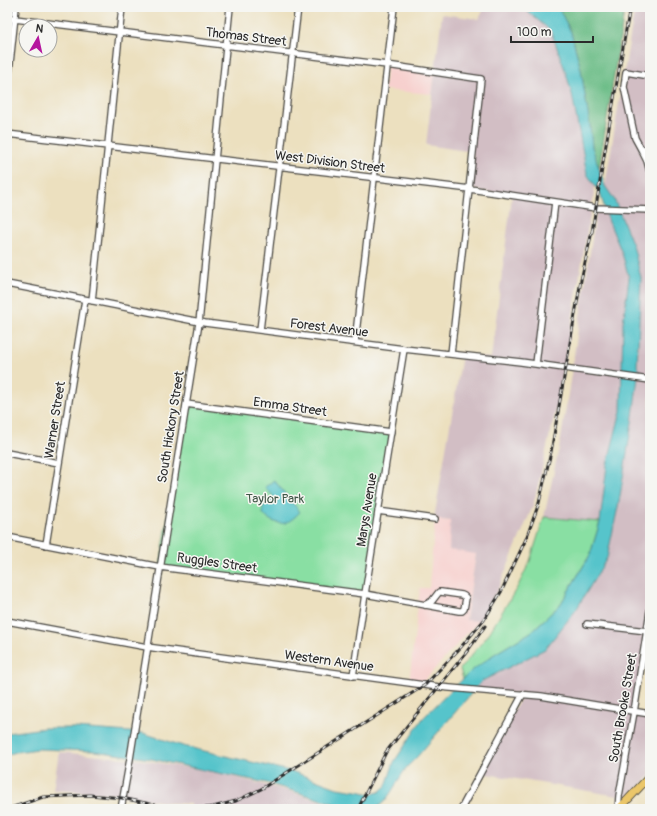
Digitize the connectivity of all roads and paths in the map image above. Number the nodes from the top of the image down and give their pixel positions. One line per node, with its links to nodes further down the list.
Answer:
1 (16, 7): 7 (street)
2 (122, 7): 8 (street)
3 (230, 7): 9 (street, South Hickory Street)
4 (298, 7): 10 (street)
5 (394, 7): 11 (street)
6 (7, 18): 7 (street, Thomas Street)
7 (15, 19): 8 (street, Thomas Street); 13 (street)
8 (120, 32): 9 (street, Thomas Street); 15 (street)
9 (226, 46): 10 (street, Thomas Street); 18 (street, South Hickory Street)
10 (292, 54): 11 (street, Thomas Street); 19 (street)
11 (387, 65): 21 (street); 22 (street, Thomas Street)
12 (650, 76): 16 (street)
13 (7, 91)
14 (7, 134): 15 (street, West Division Street)
15 (108, 146): 18 (street, West Division Street); 27 (street)
16 (641, 149): 17 (street); 20 (street)
17 (650, 150)
18 (215, 160): 19 (street, West Division Street); 28 (street, South Hickory Street)
19 (278, 166): 21 (street, West Division Street); 29 (street)
20 (650, 172)
21 (374, 178): 22 (street, West Division Street); 30 (street)
22 (470, 189): 23 (street, West Division Street); 32 (street)
23 (555, 202): 24 (street, West Division Street); 33 (street)
24 (650, 210)
25 (7, 284): 26 (street, Forest Avenue)
26 (85, 300): 27 (street, Forest Avenue); 38 (street, Warner Street)
27 (92, 301): 28 (street, Forest Avenue)
28 (200, 322): 29 (street, Forest Avenue); 35 (street, South Hickory Street)
29 (260, 330): 30 (street, Forest Avenue)
30 (355, 342): 31 (street, Forest Avenue)
31 (404, 349): 32 (street, Forest Avenue); 36 (street, Marys Avenue)
32 (451, 354): 33 (street, Forest Avenue)
33 (536, 364): 34 (street, Forest Avenue)
34 (648, 380)
35 (186, 404): 36 (street, Emma Street); 43 (street, South Hickory Street)
36 (391, 432): 39 (street, Marys Avenue)
37 (7, 453): 38 (street)
38 (59, 463): 42 (street, Warner Street)
39 (378, 511): 40 (street); 44 (street, Marys Avenue)
40 (435, 519)
41 (7, 537): 42 (street, Ruggles Street)
42 (46, 544): 43 (street, Ruggles Street)
43 (160, 567): 44 (street, Ruggles Street); 50 (street, South Hickory Street)
44 (365, 594): 45 (street, Ruggles Street); 51 (street, Marys Avenue)
45 (425, 605): 45 (street, Ruggles Street)
46 (650, 611): 49 (street, South Brooke Street)
47 (7, 621): 50 (street, Western Avenue)
48 (587, 624): 49 (street)
49 (647, 631): 53 (street, South Brooke Street)
50 (147, 647): 51 (street, Western Avenue); 56 (street, South Hickory Street)
51 (353, 676): 52 (street, Western Avenue)
52 (523, 694): 53 (street, Western Avenue); 57 (street)
53 (634, 712): 54 (street, Western Avenue); 58 (street, South Brooke Street)
54 (650, 714)
55 (649, 778): 58 (main road)
56 (120, 809)
57 (461, 809)
58 (618, 809)

